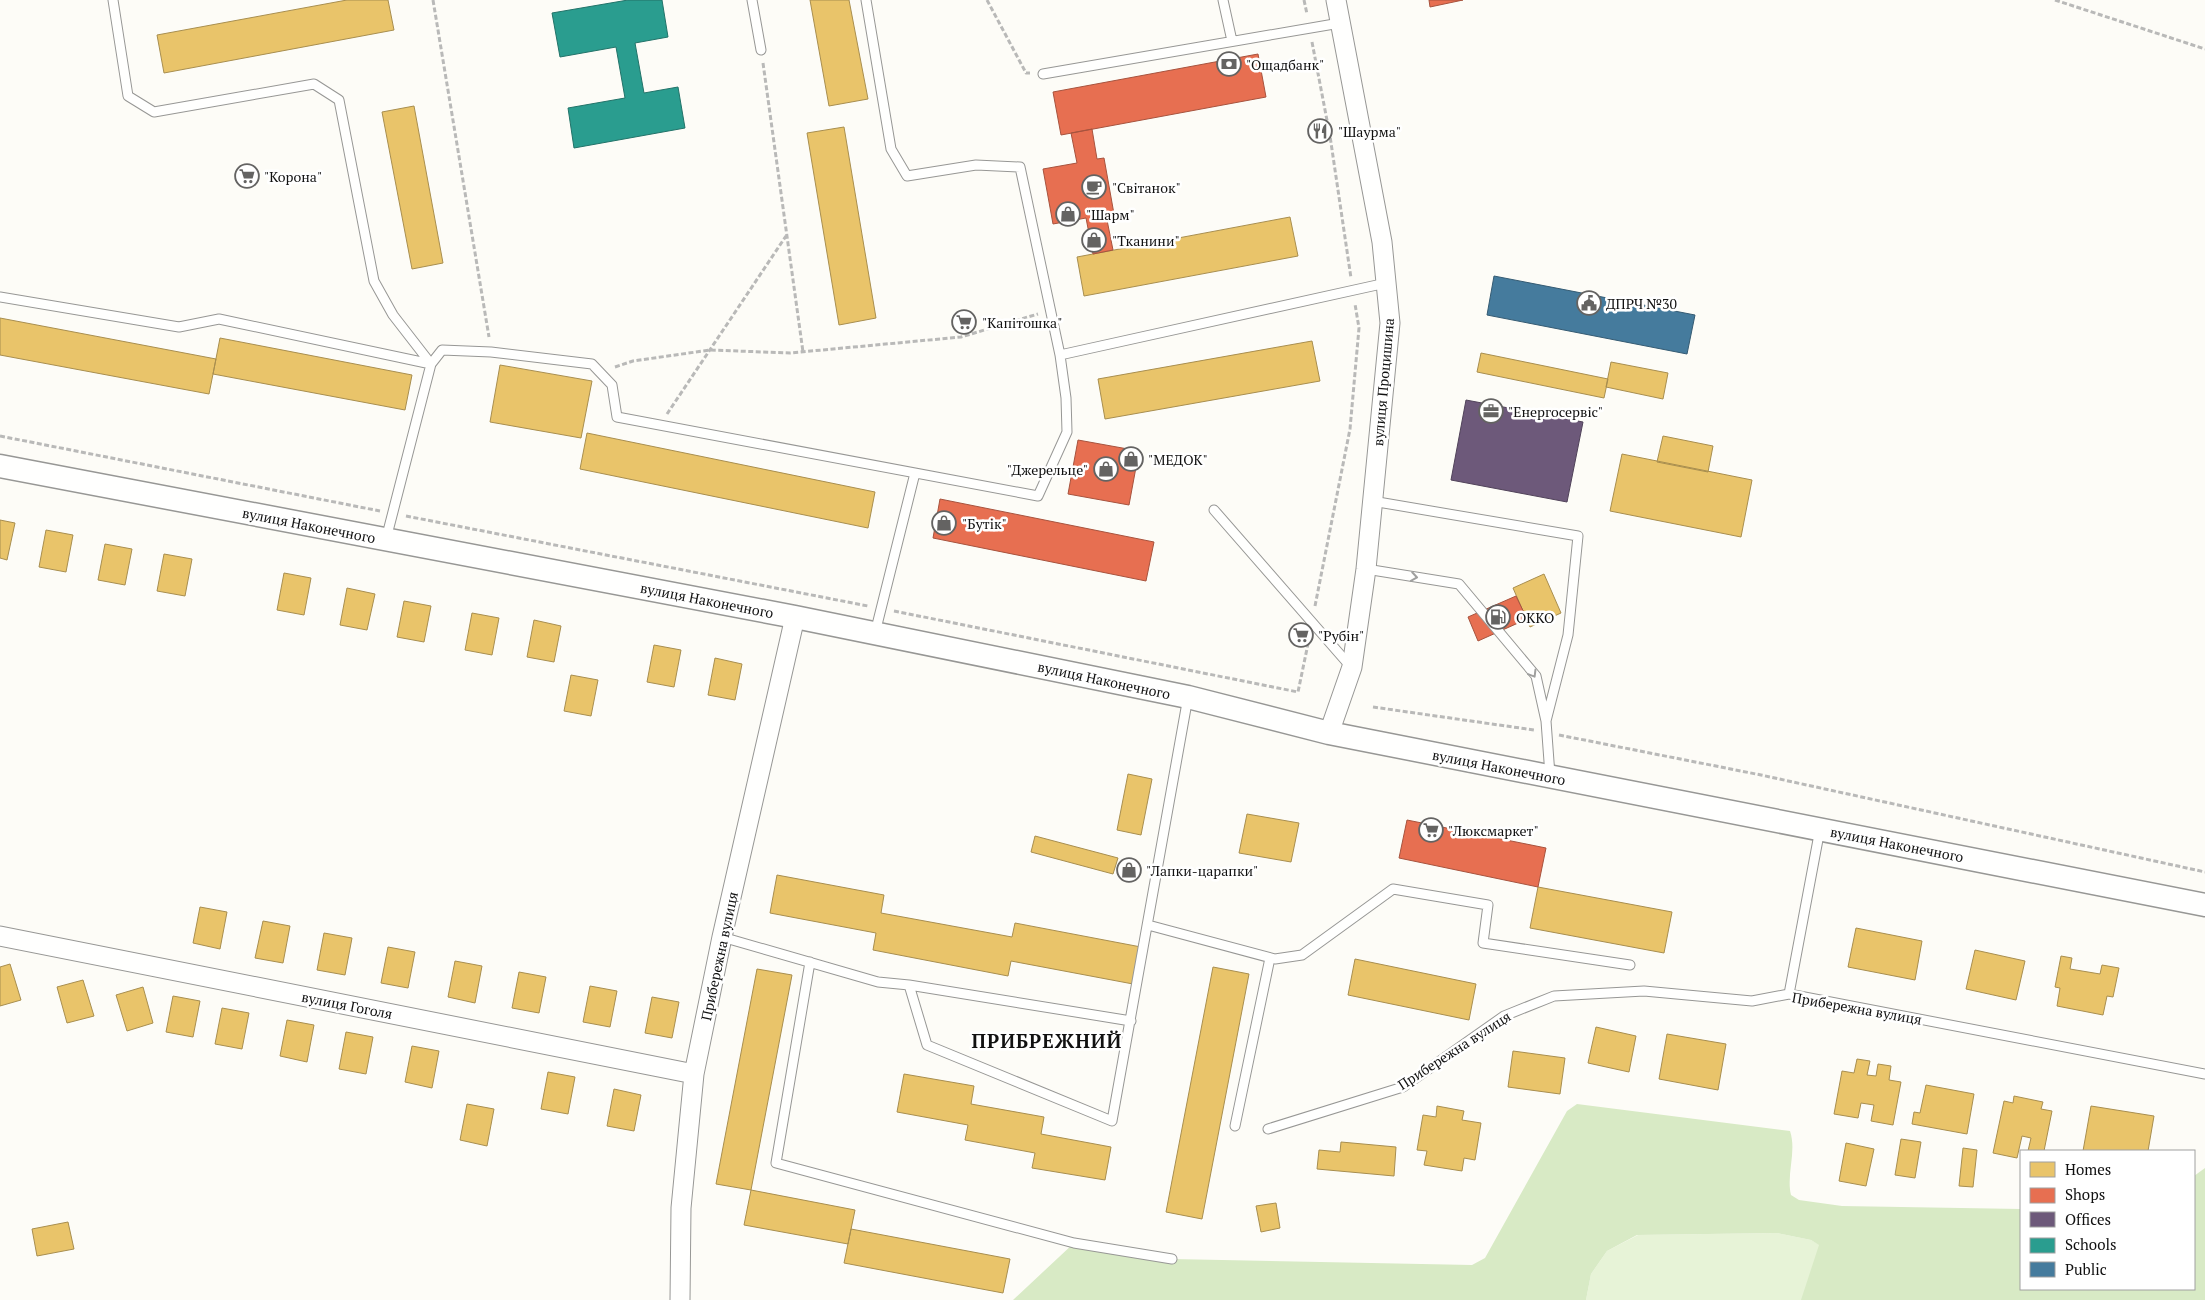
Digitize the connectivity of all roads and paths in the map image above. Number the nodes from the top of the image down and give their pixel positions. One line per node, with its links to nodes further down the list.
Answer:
1 (113, 0): 25 (lane)
2 (434, 0): 22 (path)
3 (752, 0): 14 (lane)
4 (866, 0): 20 (lane)
5 (987, 0): 15 (path)
6 (1223, 0): 12 (lane)
7 (1304, 0): 11 (path)
8 (1336, 0): 10 (street, вулиця Процишина)
9 (2055, 0): 13 (path)
10 (1340, 23): 11 (lane); 17 (street, вулиця Процишина)
11 (1310, 28): 12 (lane); 18 (path)
12 (1232, 41): 15 (lane)
13 (2205, 49)
14 (761, 50): 16 (path)
15 (1043, 74)
16 (786, 235): 21 (path); 23 (path)
17 (1386, 283): 18 (lane); 31 (street, вулиця Процишина)
18 (1353, 290): 24 (lane); 38 (path)
19 (0, 297): 25 (lane)
20 (1050, 310): 23 (path); 24 (lane)
21 (710, 350): 23 (path); 26 (path); 27 (path)
22 (491, 352): 25 (lane); 26 (lane)
23 (803, 352)
24 (1060, 355): 30 (lane)
25 (431, 364): 33 (lane)
26 (600, 372): 27 (lane)
27 (660, 425): 30 (lane)
28 (0, 436): 33 (path)
29 (0, 466): 34 (street, вулиця Наконечного)
30 (915, 473): 36 (lane)
31 (1372, 501): 35 (street, вулиця Процишина); 43 (lane)
32 (1214, 510): 38 (lane)
33 (393, 513): 34 (lane); 36 (path)
34 (386, 539): 37 (street, вулиця Наконечного)
35 (1366, 569): 40 (street, вулиця Процишина); 43 (lane, one-way to 43)
36 (881, 608): 38 (path); 39 (lane)
37 (795, 617): 39 (street, вулиця Наконечного); 52 (street, Прибережна вулиця)
38 (1312, 622): 40 (lane)
39 (875, 633): 41 (street, вулиця Наконечного)
40 (1352, 667): 44 (street, вулиця Процишина)
41 (1188, 697): 44 (street, вулиця Наконечного); 50 (lane)
42 (1373, 708): 45 (path)
43 (1546, 721): 45 (lane)
44 (1329, 733): 46 (street, вулиця Наконечного)
45 (1548, 733): 46 (lane); 48 (path)
46 (1550, 778): 47 (street, вулиця Наконечного)
47 (1820, 829): 49 (street, вулиця Наконечного); 57 (lane)
48 (2205, 872)
49 (2205, 905)
50 (1148, 924): 53 (lane); 58 (lane)
51 (0, 936): 59 (street, вулиця Гоголя)
52 (722, 937): 54 (lane); 59 (street, Прибережна вулиця)
53 (1270, 958): 55 (lane); 61 (lane)
54 (810, 962): 56 (lane); 63 (lane)
55 (1630, 965)
56 (909, 985): 58 (lane); 58 (lane)
57 (1789, 994): 60 (lane, Прибережна вулиця); 62 (lane, Прибережна вулиця)
58 (1131, 1021)
59 (694, 1074): 64 (street, Прибережна вулиця)
60 (2205, 1074)
61 (1235, 1126)
62 (1268, 1129)
63 (1172, 1259)
64 (680, 1300)

